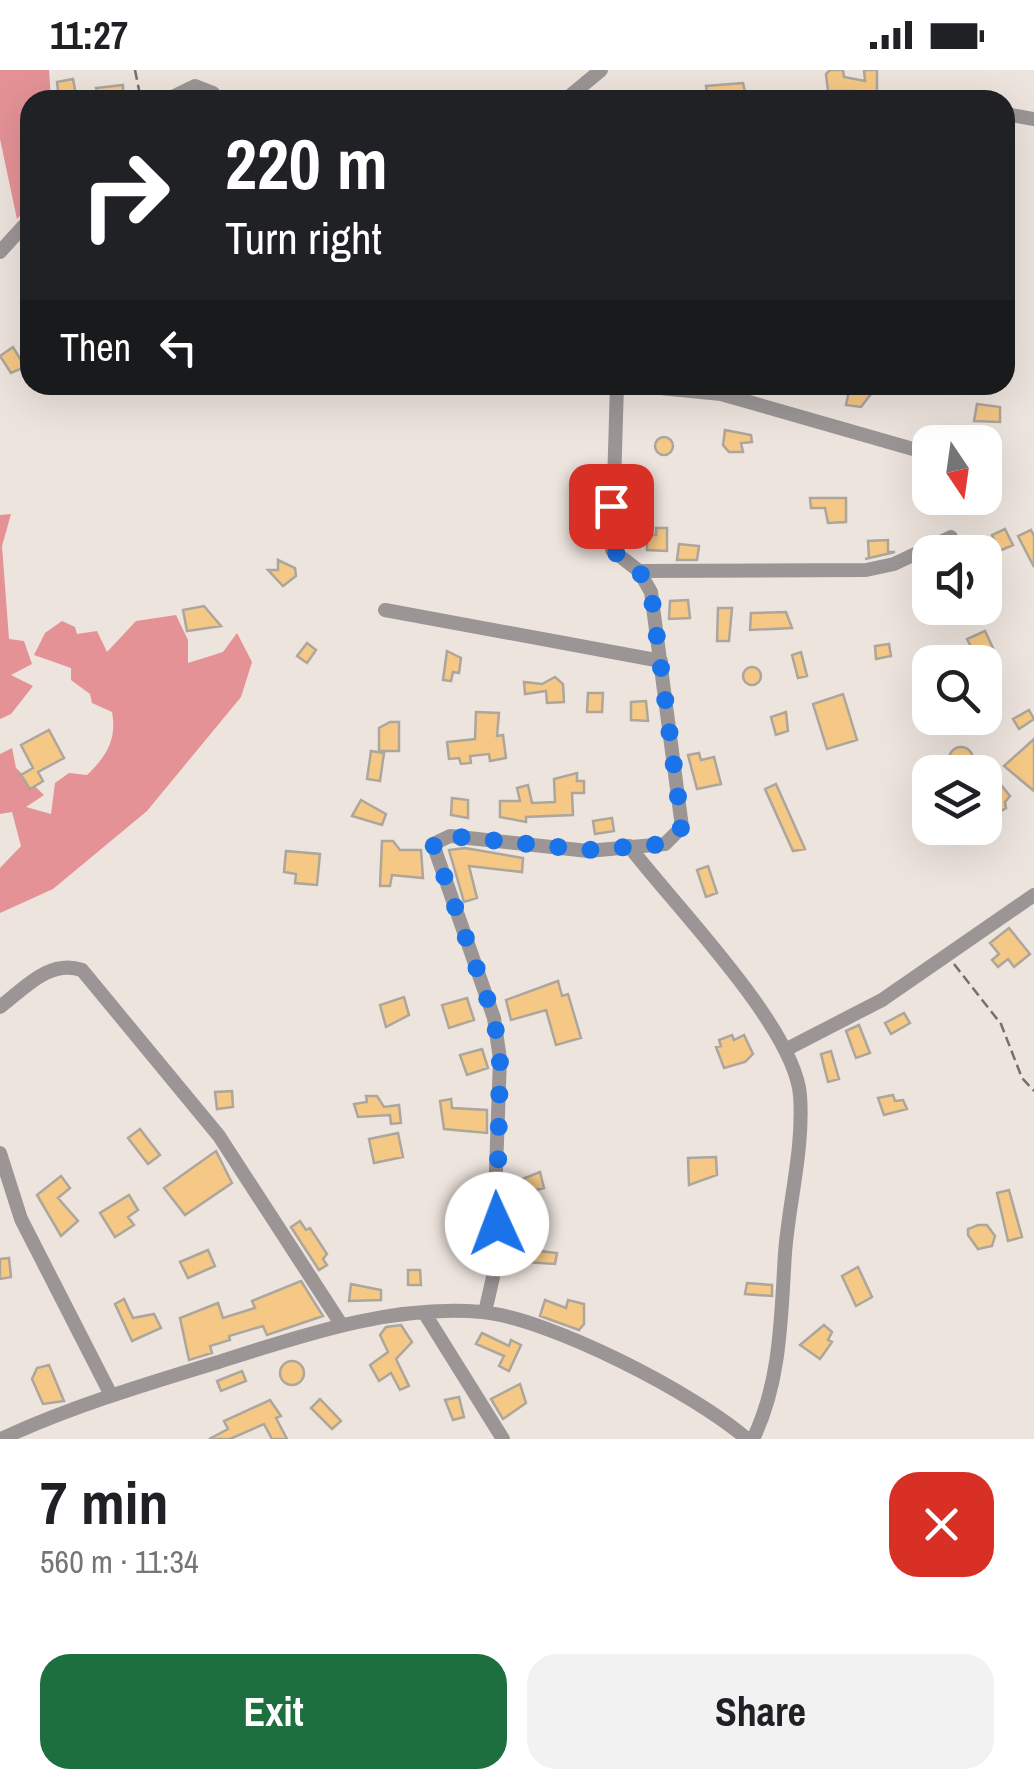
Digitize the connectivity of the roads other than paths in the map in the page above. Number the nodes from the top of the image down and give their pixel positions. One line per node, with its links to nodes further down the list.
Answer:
1 (601, 70): 2 (street)
2 (576, 90)
3 (20, 230): 4 (street)
4 (0, 252)
5 (617, 395): 9 (street)
6 (724, 395): 7 (street)
7 (912, 449)
8 (912, 555): 9 (street)
9 (639, 571): 11 (street)
10 (385, 610): 11 (street)
11 (660, 662): 12 (street)
12 (629, 846): 15 (street); 17 (street)
13 (1034, 894): 15 (street)
14 (0, 1007): 19 (street)
15 (785, 1050): 23 (street)
16 (0, 1153): 20 (street)
17 (485, 1312): 18 (street); 23 (street)
18 (425, 1314): 19 (street); 22 (street)
19 (342, 1324): 20 (street)
20 (112, 1395): 21 (street)
21 (1, 1439)
22 (503, 1439)
23 (750, 1439)

